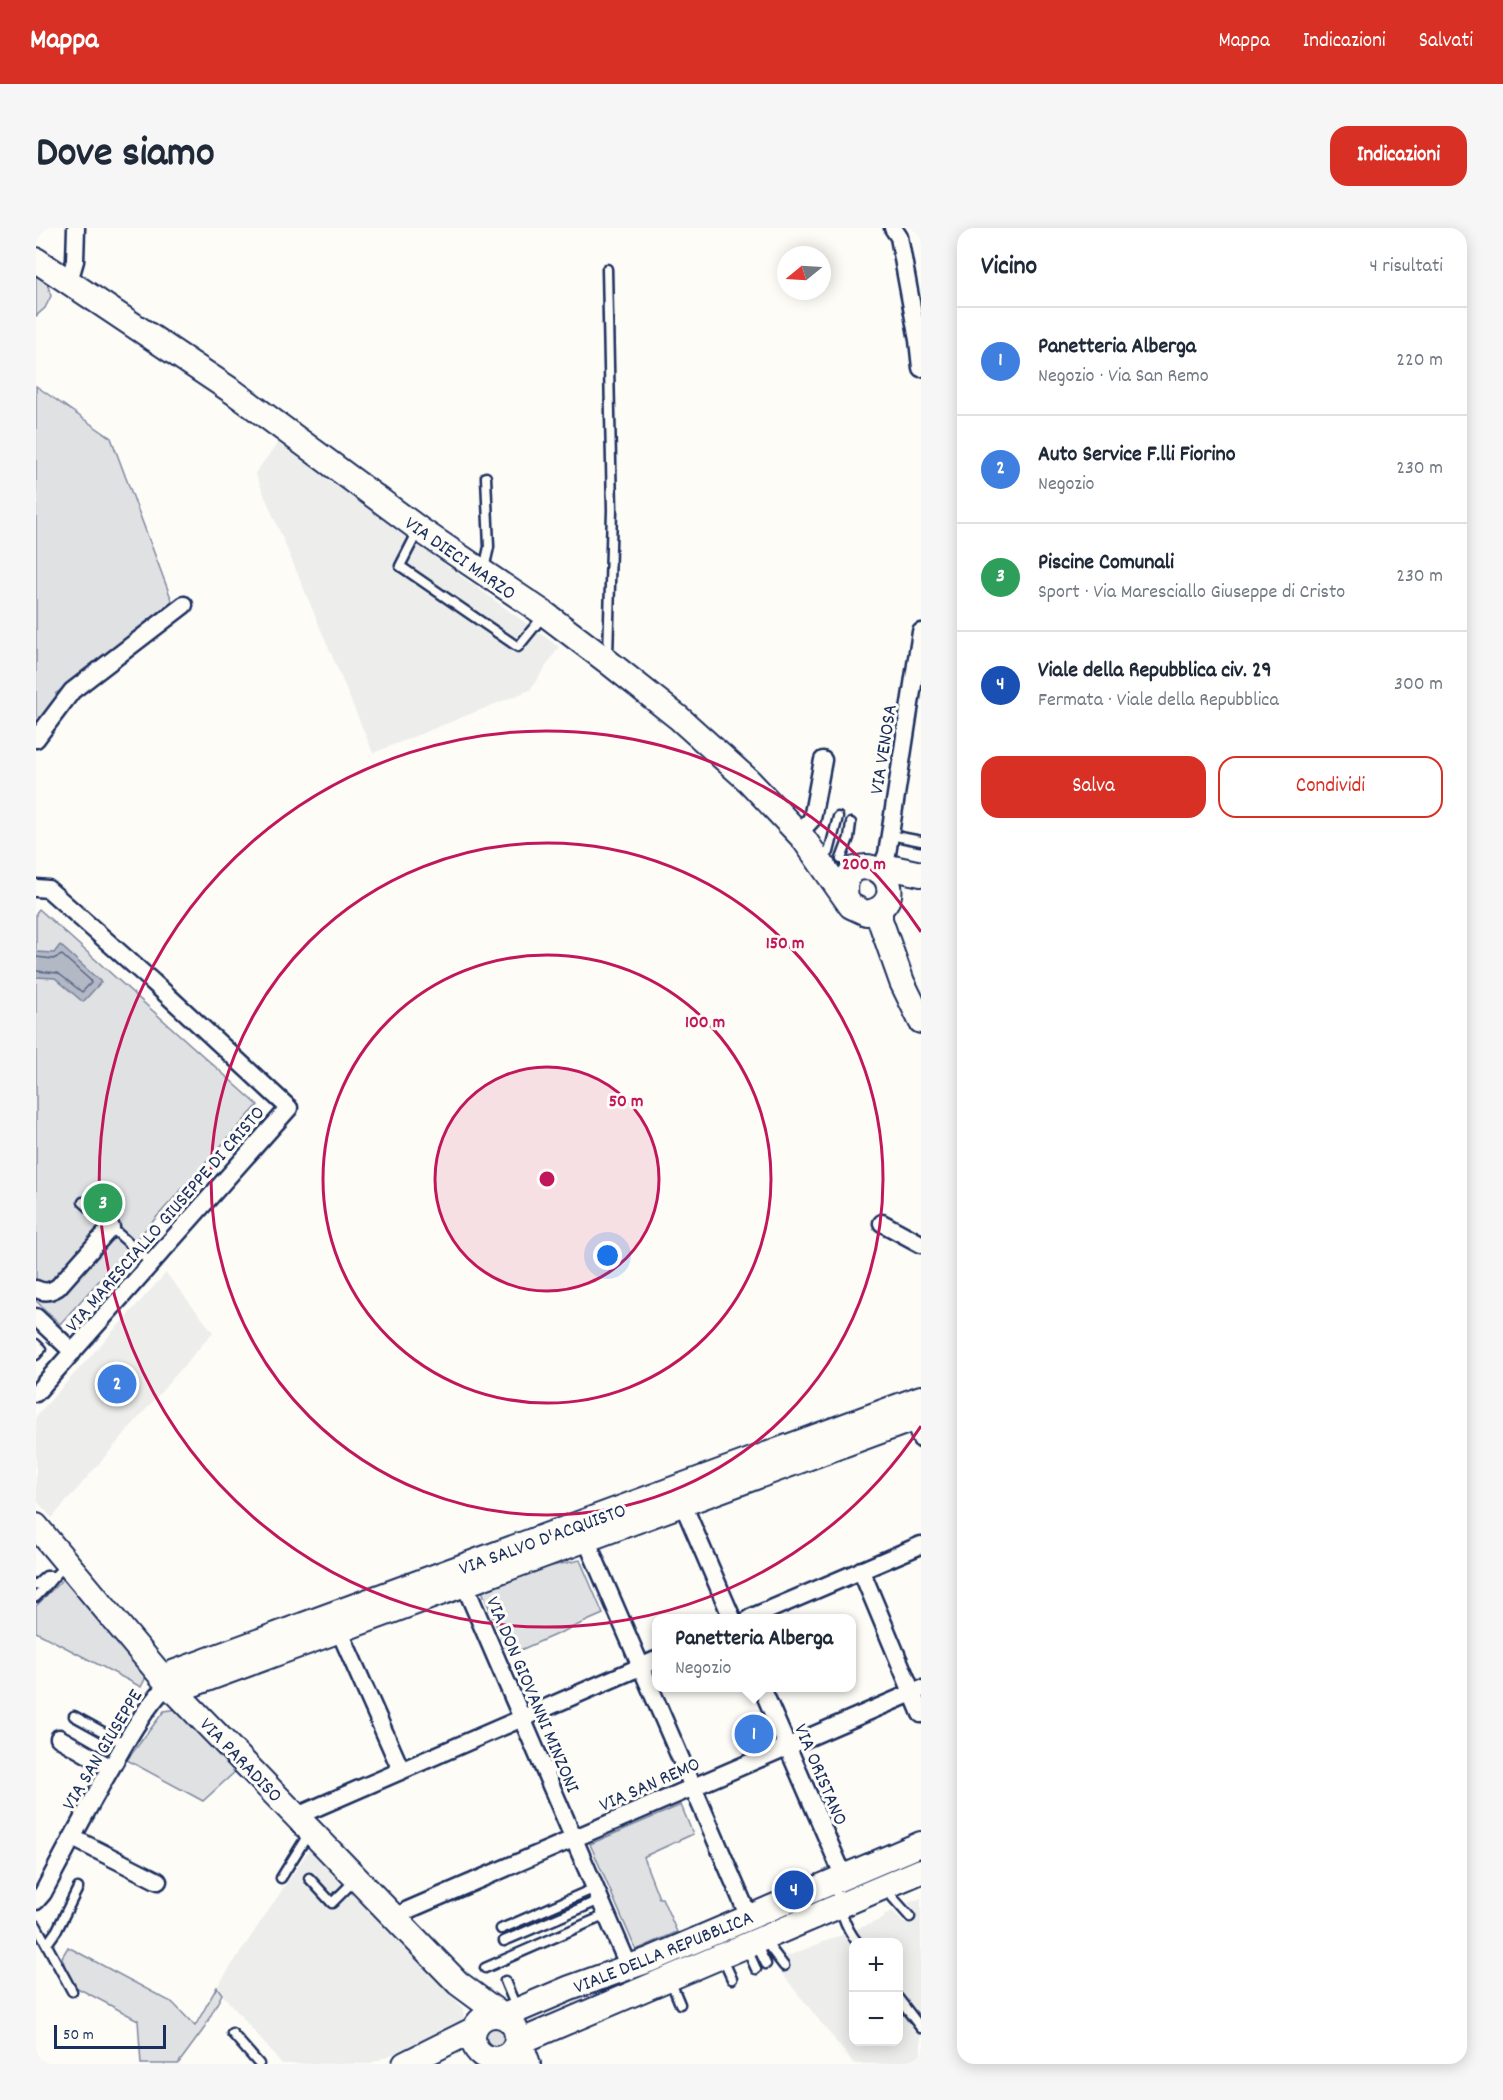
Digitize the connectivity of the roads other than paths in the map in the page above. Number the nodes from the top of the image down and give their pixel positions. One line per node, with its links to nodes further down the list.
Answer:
1 (76, 228): 5 (street)
2 (893, 228): 6 (street)
3 (36, 260): 5 (main road, VIA DIECI MARZO)
4 (607, 269): 13 (lane)
5 (69, 281): 8 (main road, VIA DIECI MARZO)
6 (921, 368)
7 (486, 477): 9 (lane)
8 (419, 529): 9 (main road, VIA DIECI MARZO); 11 (lane)
9 (483, 572): 11 (main road, VIA DIECI MARZO)
10 (184, 605): 14 (street)
11 (545, 614): 13 (main road, VIA DIECI MARZO)
12 (921, 632): 19 (street, VIA VENOSA)
13 (608, 661): 18 (main road, VIA DIECI MARZO)
14 (36, 739)
15 (823, 759): 18 (street)
16 (838, 817): 21 (lane)
17 (851, 823): 21 (lane)
18 (801, 835): 21 (main road); 25 (main road, VIA DIECI MARZO)
19 (890, 836): 20 (lane); 21 (street, VIA VENOSA)
20 (921, 841)
21 (854, 862): 22 (main road); 25 (main road); 26 (main road, VIA DIECI MARZO)
22 (921, 874)
23 (921, 887): 26 (main road)
24 (36, 888): 33 (street, VIA MARESCIALLO GIUSEPPE DI CRISTO)
25 (848, 903): 26 (main road); 27 (main road, VIA DIECI MARZO)
26 (884, 904): 27 (main road, VIA DIECI MARZO)
27 (902, 982): 28 (main road, VIA DIECI MARZO)
28 (921, 1020)
29 (83, 1202): 31 (lane)
30 (882, 1223): 32 (street)
31 (111, 1227): 33 (lane); 34 (street)
32 (921, 1244)
33 (152, 1264): 37 (street, VIA MARESCIALLO GIUSEPPE DI CRISTO)
34 (36, 1289)
35 (36, 1317): 37 (street)
36 (36, 1344): 38 (lane)
37 (73, 1352): 39 (street, VIA MARESCIALLO GIUSEPPE DI CRISTO)
38 (36, 1355)
39 (36, 1393)
40 (916, 1415): 41 (main road, VIA SALVO D'ACQUISTO)
41 (680, 1496): 43 (main road, VIA SALVO D'ACQUISTO); 50 (street)
42 (36, 1526): 45 (main road, VIA PARADISO)
43 (582, 1532): 47 (main road, VIA SALVO D'ACQUISTO); 54 (street)
44 (921, 1545): 46 (street)
45 (60, 1570): 48 (lane); 49 (lane); 55 (main road, VIA PARADISO)
46 (861, 1570): 51 (street); 56 (street)
47 (460, 1577): 52 (main road, VIA SALVO D'ACQUISTO); 62 (street, VIA DON GIOVANNI MINZONI)
48 (36, 1585)
49 (36, 1597)
50 (730, 1614)
51 (759, 1614)
52 (336, 1622): 55 (main road, VIA SALVO D'ACQUISTO); 67 (street)
53 (652, 1662): 54 (street)
54 (641, 1666): 58 (street); 62 (street)
55 (168, 1684): 64 (street, VIA SAN GIUSEPPE); 69 (main road, VIA PARADISO)
56 (916, 1691): 60 (street); 65 (street, VIA SAN REMO)
57 (652, 1692): 68 (street)
58 (652, 1692)
59 (764, 1692): 65 (street, VIA ORISTANO)
60 (921, 1714)
61 (74, 1716): 64 (lane)
62 (523, 1719): 67 (street); 71 (street, VIA DON GIOVANNI MINZONI)
63 (59, 1738): 66 (street)
64 (125, 1744): 66 (street, VIA SAN GIUSEPPE)
65 (787, 1745): 68 (street, VIA SAN REMO); 77 (street, VIA ORISTANO)
66 (111, 1768): 70 (street, VIA SAN GIUSEPPE)
67 (401, 1770): 69 (street)
68 (692, 1786): 71 (street, VIA SAN REMO); 84 (street)
69 (304, 1823): 74 (lane); 76 (main road, VIA PARADISO)
70 (73, 1838): 78 (street, VIA SAN GIUSEPPE); 81 (street, VIA SAN GIUSEPPE)
71 (573, 1840): 82 (street, VIA DON GIOVANNI MINZONI); 86 (street, VIA SAN REMO)
72 (921, 1844): 77 (main road, VIALE DELLA REPUBBLICA)
73 (921, 1871): 79 (main road, VIALE DELLA REPUBBLICA)
74 (281, 1878)
75 (309, 1878): 76 (lane)
76 (357, 1878): 86 (main road, VIA PARADISO)
77 (839, 1879): 83 (lane); 84 (main road, VIALE DELLA REPUBBLICA)
78 (158, 1881)
79 (884, 1887): 83 (main road, VIALE DELLA REPUBBLICA); 85 (lane)
80 (78, 1888): 92 (lane)
81 (36, 1901)
82 (600, 1901): 88 (lane); 90 (lane); 96 (street, VIA DON GIOVANNI MINZONI); 97 (lane)
83 (839, 1906): 89 (lane); 91 (main road, VIALE DELLA REPUBBLICA)
84 (749, 1917): 96 (main road, VIALE DELLA REPUBBLICA)
85 (910, 1917)
86 (396, 1918): 102 (main road, VIA PARADISO)
87 (36, 1925): 92 (lane)
88 (501, 1929)
89 (854, 1938)
90 (504, 1941)
91 (755, 1942): 93 (main road, VIALE DELLA REPUBBLICA); 94 (lane); 95 (lane); 98 (lane)
92 (47, 1944): 103 (lane)
93 (721, 1956): 99 (main road, VIALE DELLA REPUBBLICA); 100 (lane)
94 (766, 1964)
95 (784, 1966)
96 (629, 1967): 106 (main road, VIALE DELLA REPUBBLICA)
97 (485, 1968)
98 (756, 1969)
99 (669, 1978): 104 (lane); 110 (main road, VIALE DELLA REPUBBLICA)
100 (732, 1979)
101 (505, 1981): 106 (lane)
102 (458, 1983): 106 (main road, VIA PARADISO); 107 (main road, VIA PARADISO)
103 (72, 1991)
104 (680, 2004)
105 (903, 2005): 108 (lane)
106 (507, 2014): 107 (main road); 110 (main road)
107 (475, 2026): 110 (main road); 112 (main road)
108 (921, 2028)
109 (232, 2033): 111 (lane)
110 (503, 2059)
111 (259, 2064)
112 (405, 2064)

